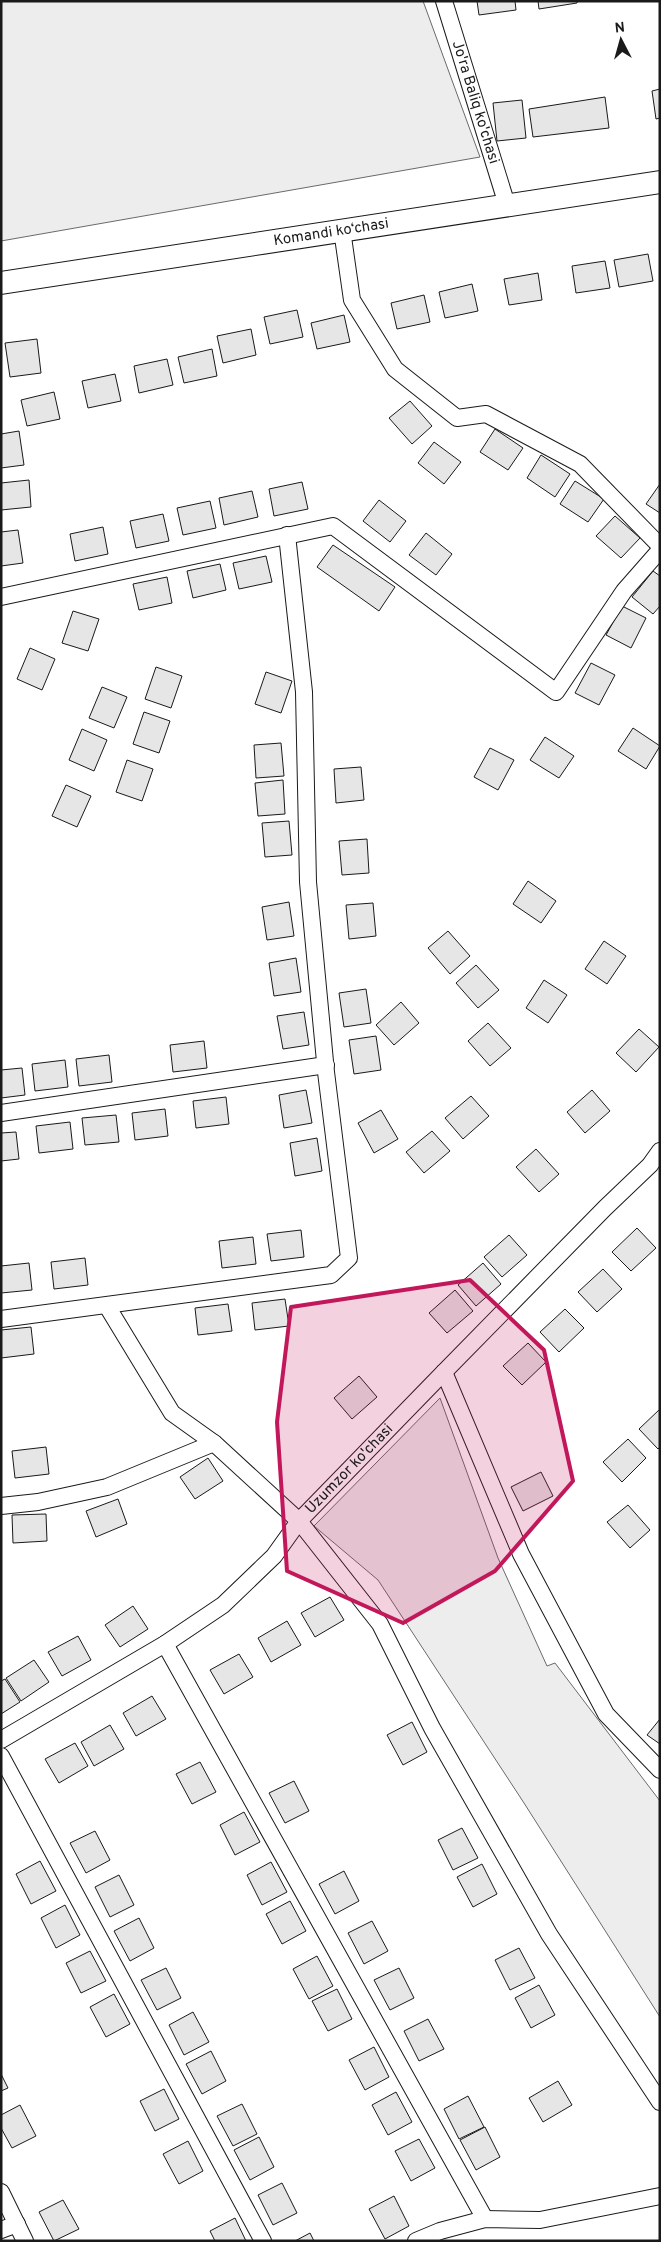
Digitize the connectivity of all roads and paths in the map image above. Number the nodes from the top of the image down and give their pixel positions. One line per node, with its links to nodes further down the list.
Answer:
1 (444, 1): 3 (street, Jo'ra Baliq ko'chasi)
2 (660, 182): 3 (main road, Komandi ko‘chasi)
3 (507, 205): 4 (main road, Komandi ko‘chasi)
4 (342, 230): 5 (main road, Komandi ko‘chasi); 7 (street)
5 (1, 283)
6 (287, 535): 8 (street); 9 (street); 10 (street)
7 (660, 546)
8 (660, 550)
9 (1, 597)
10 (326, 1065): 11 (street); 13 (street)
11 (1, 1113)
12 (660, 1151): 15 (street, Uzumzor ko'chasi)
13 (107, 1306): 14 (street); 16 (street)
14 (1, 1318)
15 (444, 1372): 18 (street, Uzumzor ko'chasi); 22 (street)
16 (214, 1442): 17 (street); 18 (street)
17 (1, 1506)
18 (299, 1521): 19 (street, Uzumzor ko'chasi); 23 (street)
19 (164, 1644): 20 (street, Uzumzor ko'chasi); 26 (street)
20 (1, 1740)
21 (1, 1756): 30 (street)
22 (660, 1770)
23 (660, 2102)
24 (1, 2192): 27 (street)
25 (660, 2196): 26 (street)
26 (485, 2219): 31 (street)
27 (17, 2224): 28 (street); 29 (street)
28 (1, 2230)
29 (26, 2241)
30 (263, 2241)
31 (416, 2241)

